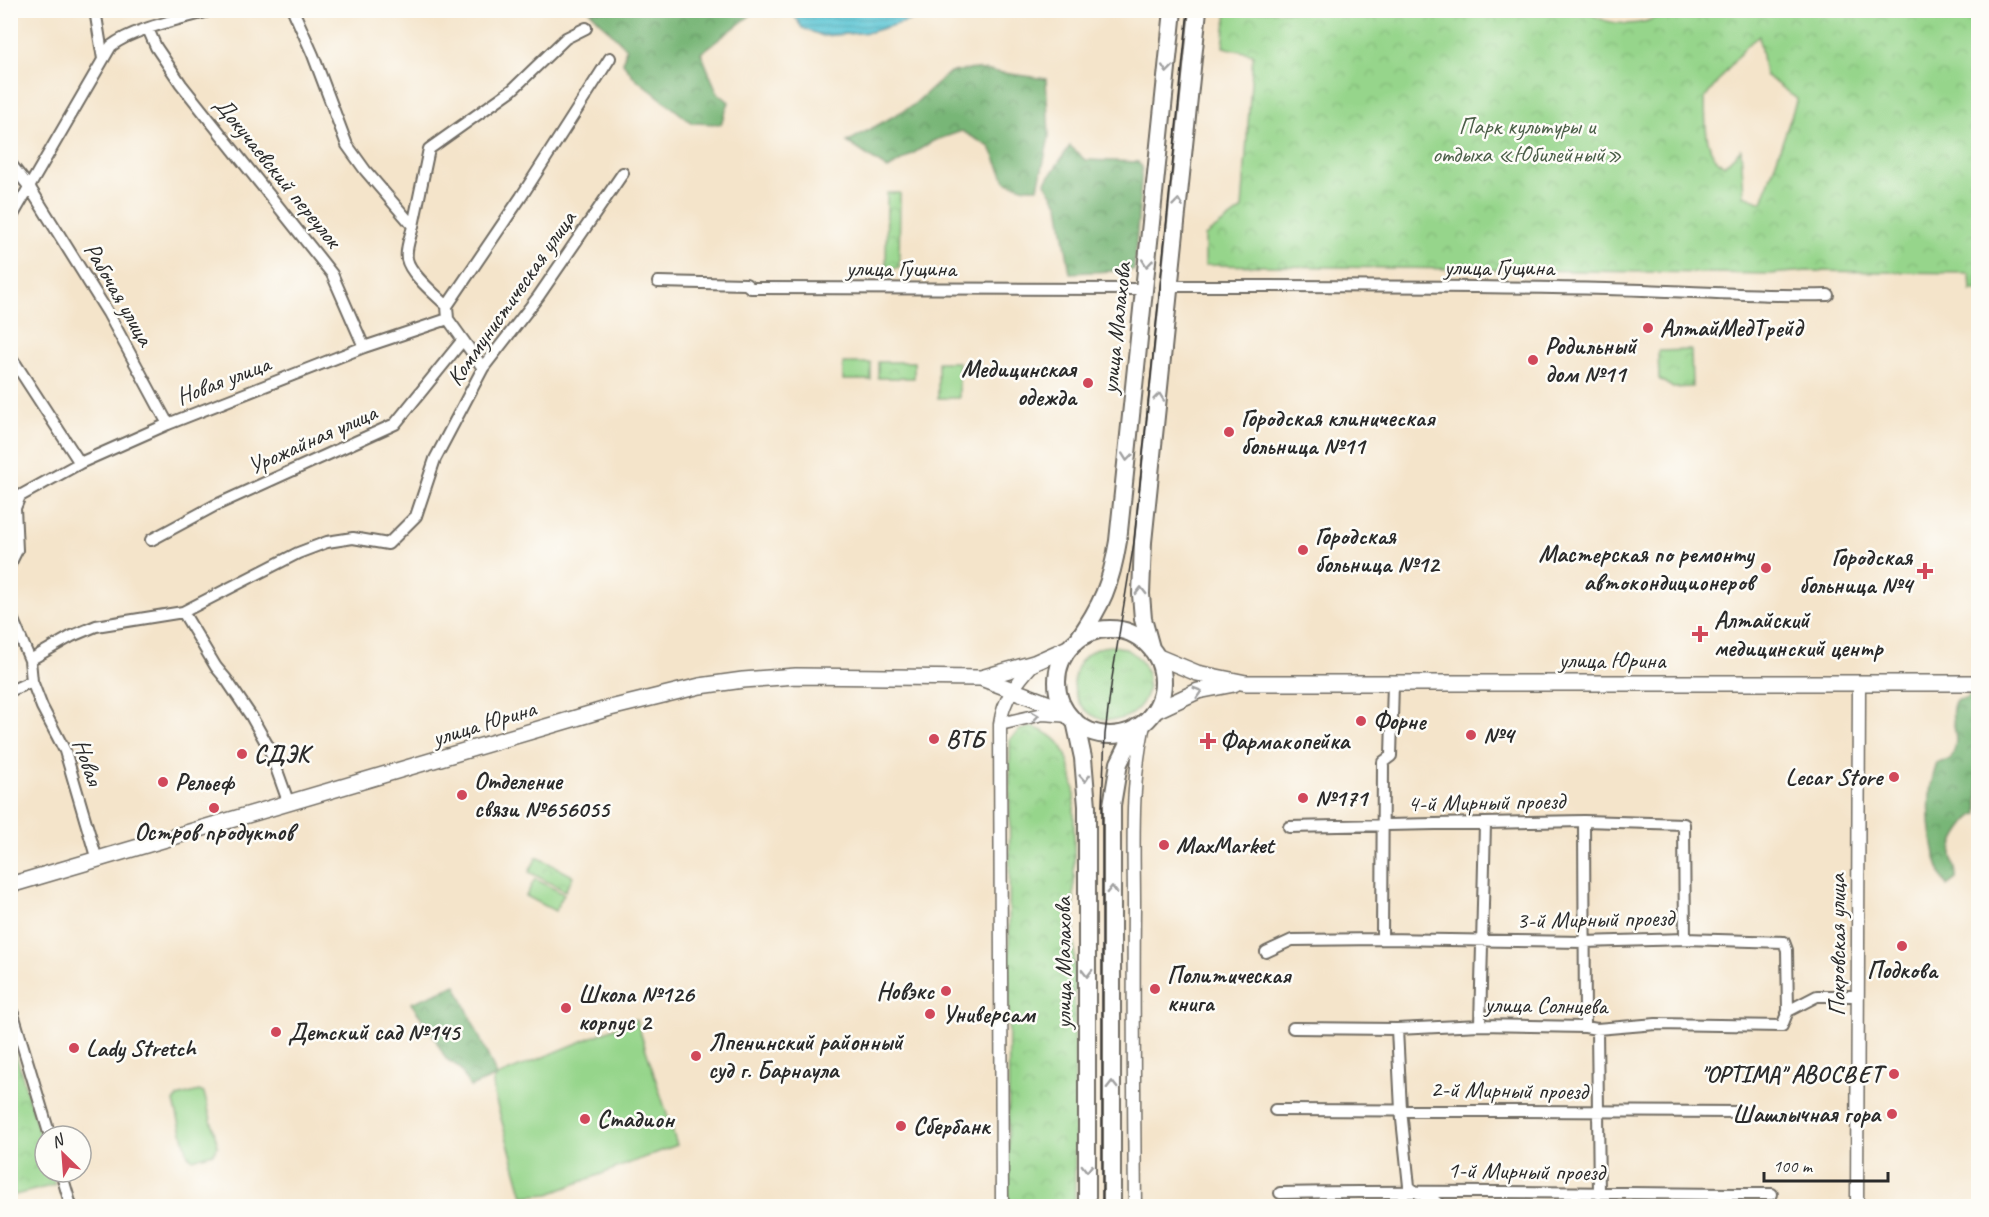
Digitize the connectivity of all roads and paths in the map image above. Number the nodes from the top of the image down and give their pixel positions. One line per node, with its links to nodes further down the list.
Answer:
1 (95, 10): 9 (street)
2 (212, 10): 7 (street)
3 (293, 10): 14 (street)
4 (1173, 10): 17 (main road, улица Малахова, one-way to 17)
5 (1198, 10): 16 (main road, улица Малахова, one-way to 5)
6 (586, 28): 14 (street)
7 (148, 29): 9 (street); 22 (street, Докучаевский переулок)
8 (610, 58): 19 (street)
9 (103, 59): 12 (street)
10 (10, 163): 12 (street, Рабочая улица)
11 (622, 173): 24 (street, Коммунистическая улица)
12 (30, 188): 13 (street); 25 (street, Рабочая улица)
13 (10, 220)
14 (413, 226): 19 (street)
15 (658, 282): 17 (street, улица Гущина)
16 (1170, 286): 18 (street, улица Гущина); 32 (main road, улица Малахова, one-way to 16)
17 (1145, 289): 31 (main road, улица Малахова, one-way to 31)
18 (1828, 295)
19 (447, 306): 20 (street)
20 (448, 319): 21 (street); 22 (street, Новая улица)
21 (462, 341): 24 (street); 27 (street, Урожайная улица)
22 (364, 347): 25 (street, Новая улица)
23 (12, 361): 26 (street)
24 (483, 368): 29 (street, Коммунистическая улица)
25 (168, 424): 26 (street, Новая улица)
26 (80, 463): 28 (street, Новая улица)
27 (151, 540)
28 (10, 564)
29 (183, 612): 33 (street, Коммунистическая улица); 46 (street)
30 (10, 613): 33 (street)
31 (1074, 644): 32 (main road); 34 (main road, улица Юрина); 43 (main road)
32 (1153, 652): 37 (main road, улица Юрина); 44 (main road)
33 (30, 660): 36 (street)
34 (1034, 663): 35 (main road, улица Юрина); 41 (street)
35 (981, 678): 41 (main road, улица Юрина); 46 (main road, улица Юрина)
36 (32, 681): 42 (street); 51 (street, Новая)
37 (1246, 683): 38 (main road, улица Юрина); 44 (main road, улица Юрина, one-way to 37)
38 (1393, 683): 39 (main road, улица Юрина); 49 (street)
39 (1859, 683): 40 (main road, улица Юрина); 58 (street, Покровская улица)
40 (1978, 683)
41 (1013, 689): 43 (main road, улица Юрина); 45 (street)
42 (10, 691)
43 (1070, 716): 44 (main road); 45 (street, one-way to 43); 78 (main road, улица Малахова, one-way to 78)
44 (1145, 720): 79 (main road, улица Малахова, one-way to 44); 80 (street)
45 (1000, 724): 77 (street)
46 (289, 804): 51 (main road, улица Юрина)
47 (1584, 821): 48 (street, 4-й Мирный проезд); 54 (street, 4-й Мирный проезд); 56 (street)
48 (1485, 824): 49 (street, 4-й Мирный проезд); 55 (street)
49 (1382, 825): 50 (street, 4-й Мирный проезд); 53 (street)
50 (1289, 827)
51 (97, 860): 52 (main road, улица Юрина)
52 (10, 885)
53 (1382, 939): 55 (street, 3-й Мирный проезд); 57 (street, 3-й Мирный проезд)
54 (1685, 939): 56 (street, 3-й Мирный проезд); 60 (street, 3-й Мирный проезд)
55 (1482, 940): 56 (street, 3-й Мирный проезд); 61 (street)
56 (1584, 942): 62 (street)
57 (1266, 952)
58 (1858, 996): 60 (street); 82 (street, Покровская улица)
59 (10, 1004): 70 (street)
60 (1788, 1011): 65 (street, улица Солнцева)
61 (1480, 1025): 62 (street, улица Солнцева); 64 (street, улица Солнцева)
62 (1586, 1027): 65 (street, улица Солнцева)
63 (1293, 1028): 64 (street, улица Солнцева)
64 (1397, 1029): 67 (street)
65 (1597, 1029): 69 (street)
66 (1275, 1110): 67 (street, 2-й Мирный проезд)
67 (1401, 1110): 69 (street, 2-й Мирный проезд); 72 (street)
68 (1743, 1112): 69 (street, 2-й Мирный проезд)
69 (1598, 1113): 74 (street)
70 (46, 1124)
71 (65, 1184): 76 (street)
72 (1411, 1190): 73 (street, 1-й Мирный проезд); 74 (street, 1-й Мирный проезд); 81 (street)
73 (1280, 1193)
74 (1599, 1194): 75 (street, 1-й Мирный проезд)
75 (1772, 1194)
76 (71, 1206)
77 (1002, 1206)
78 (1087, 1206)
79 (1112, 1206)
80 (1135, 1206)
81 (1441, 1206)
82 (1857, 1206)

